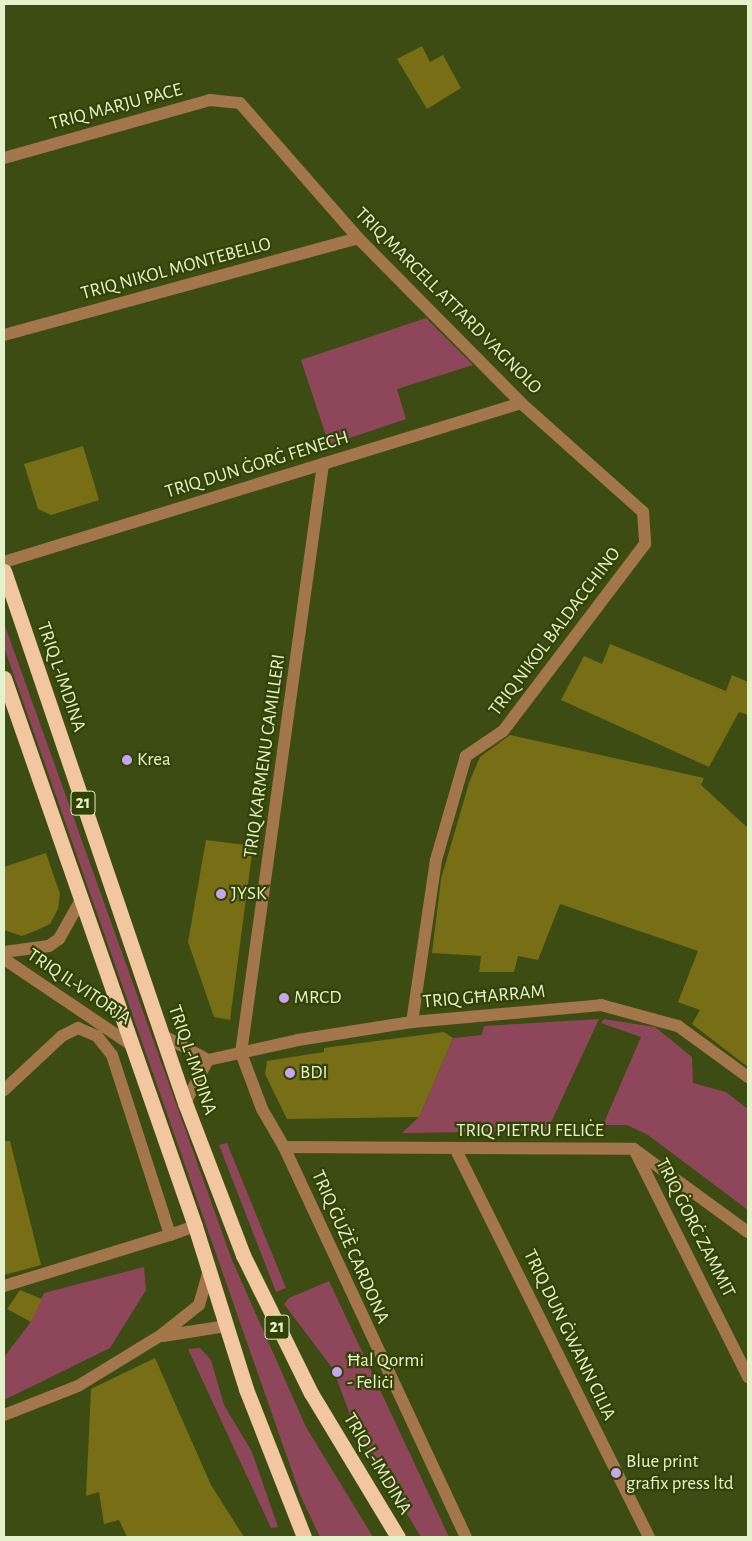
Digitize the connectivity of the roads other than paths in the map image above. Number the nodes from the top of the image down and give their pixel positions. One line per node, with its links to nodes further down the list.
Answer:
1 (240, 103): 2 (street, TRIQ MARJU PACE); 3 (street, TRIQ MARCELL ATTARD VAGNOLO)
2 (4, 158)
3 (358, 238): 4 (street, TRIQ NIKOL MONTEBELLO); 5 (street, TRIQ MARCELL ATTARD VAGNOLO)
4 (4, 336)
5 (521, 403): 6 (street, TRIQ DUN ĠORĠ FENECH); 7 (street, TRIQ MARCELL ATTARD VAGNOLO)
6 (323, 464): 8 (street, TRIQ DUN ĠORĠ FENECH); 17 (street, TRIQ KARMENU CAMILLERI)
7 (643, 512): 14 (street, TRIQ NIKOL BALDACCHINO)
8 (4, 562)
9 (4, 571): 15 (highway, TRIQ L-IMDINA / 21)
10 (4, 678): 11 (highway, 21)
11 (82, 898): 12 (street, TRIQ IL-VITORJA); 16 (highway, 21)
12 (4, 952)
13 (4, 959): 16 (street, TRIQ IL-VITORJA)
14 (412, 1022): 17 (street, TRIQ GĦARRAM); 19 (street, TRIQ GĦARRAM)
15 (162, 1036): 18 (street); 21 (highway, TRIQ L-IMDINA / 21)
16 (133, 1046): 25 (highway, 21)
17 (241, 1053): 18 (street, TRIQ GĦARRAM); 22 (street, TRIQ ĠUŻÈ CARDONA)
18 (208, 1060): 21 (street)
19 (748, 1077)
20 (4, 1090): 27 (street)
21 (185, 1104): 35 (highway, TRIQ L-IMDINA / 21)
22 (284, 1147): 24 (street, TRIQ PIETRU FELIĊE); 36 (street, TRIQ ĠUŻÈ CARDONA)
23 (634, 1149): 24 (street, TRIQ PIETRU FELIĊE); 26 (street); 32 (street, TRIQ ĠORĠ ZAMMIT)
24 (456, 1150): 37 (street, TRIQ DUN ĠWANN CILIA)
25 (196, 1226): 27 (street); 28 (highway, 21)
26 (748, 1232)
27 (170, 1235): 29 (street)
28 (209, 1270): 30 (highway, 21); 31 (street)
29 (4, 1286)
30 (226, 1326): 31 (street); 34 (highway, 21)
31 (160, 1336): 33 (street)
32 (748, 1377)
33 (4, 1415)
34 (304, 1537)
35 (398, 1537)
36 (466, 1537)
37 (649, 1537)

